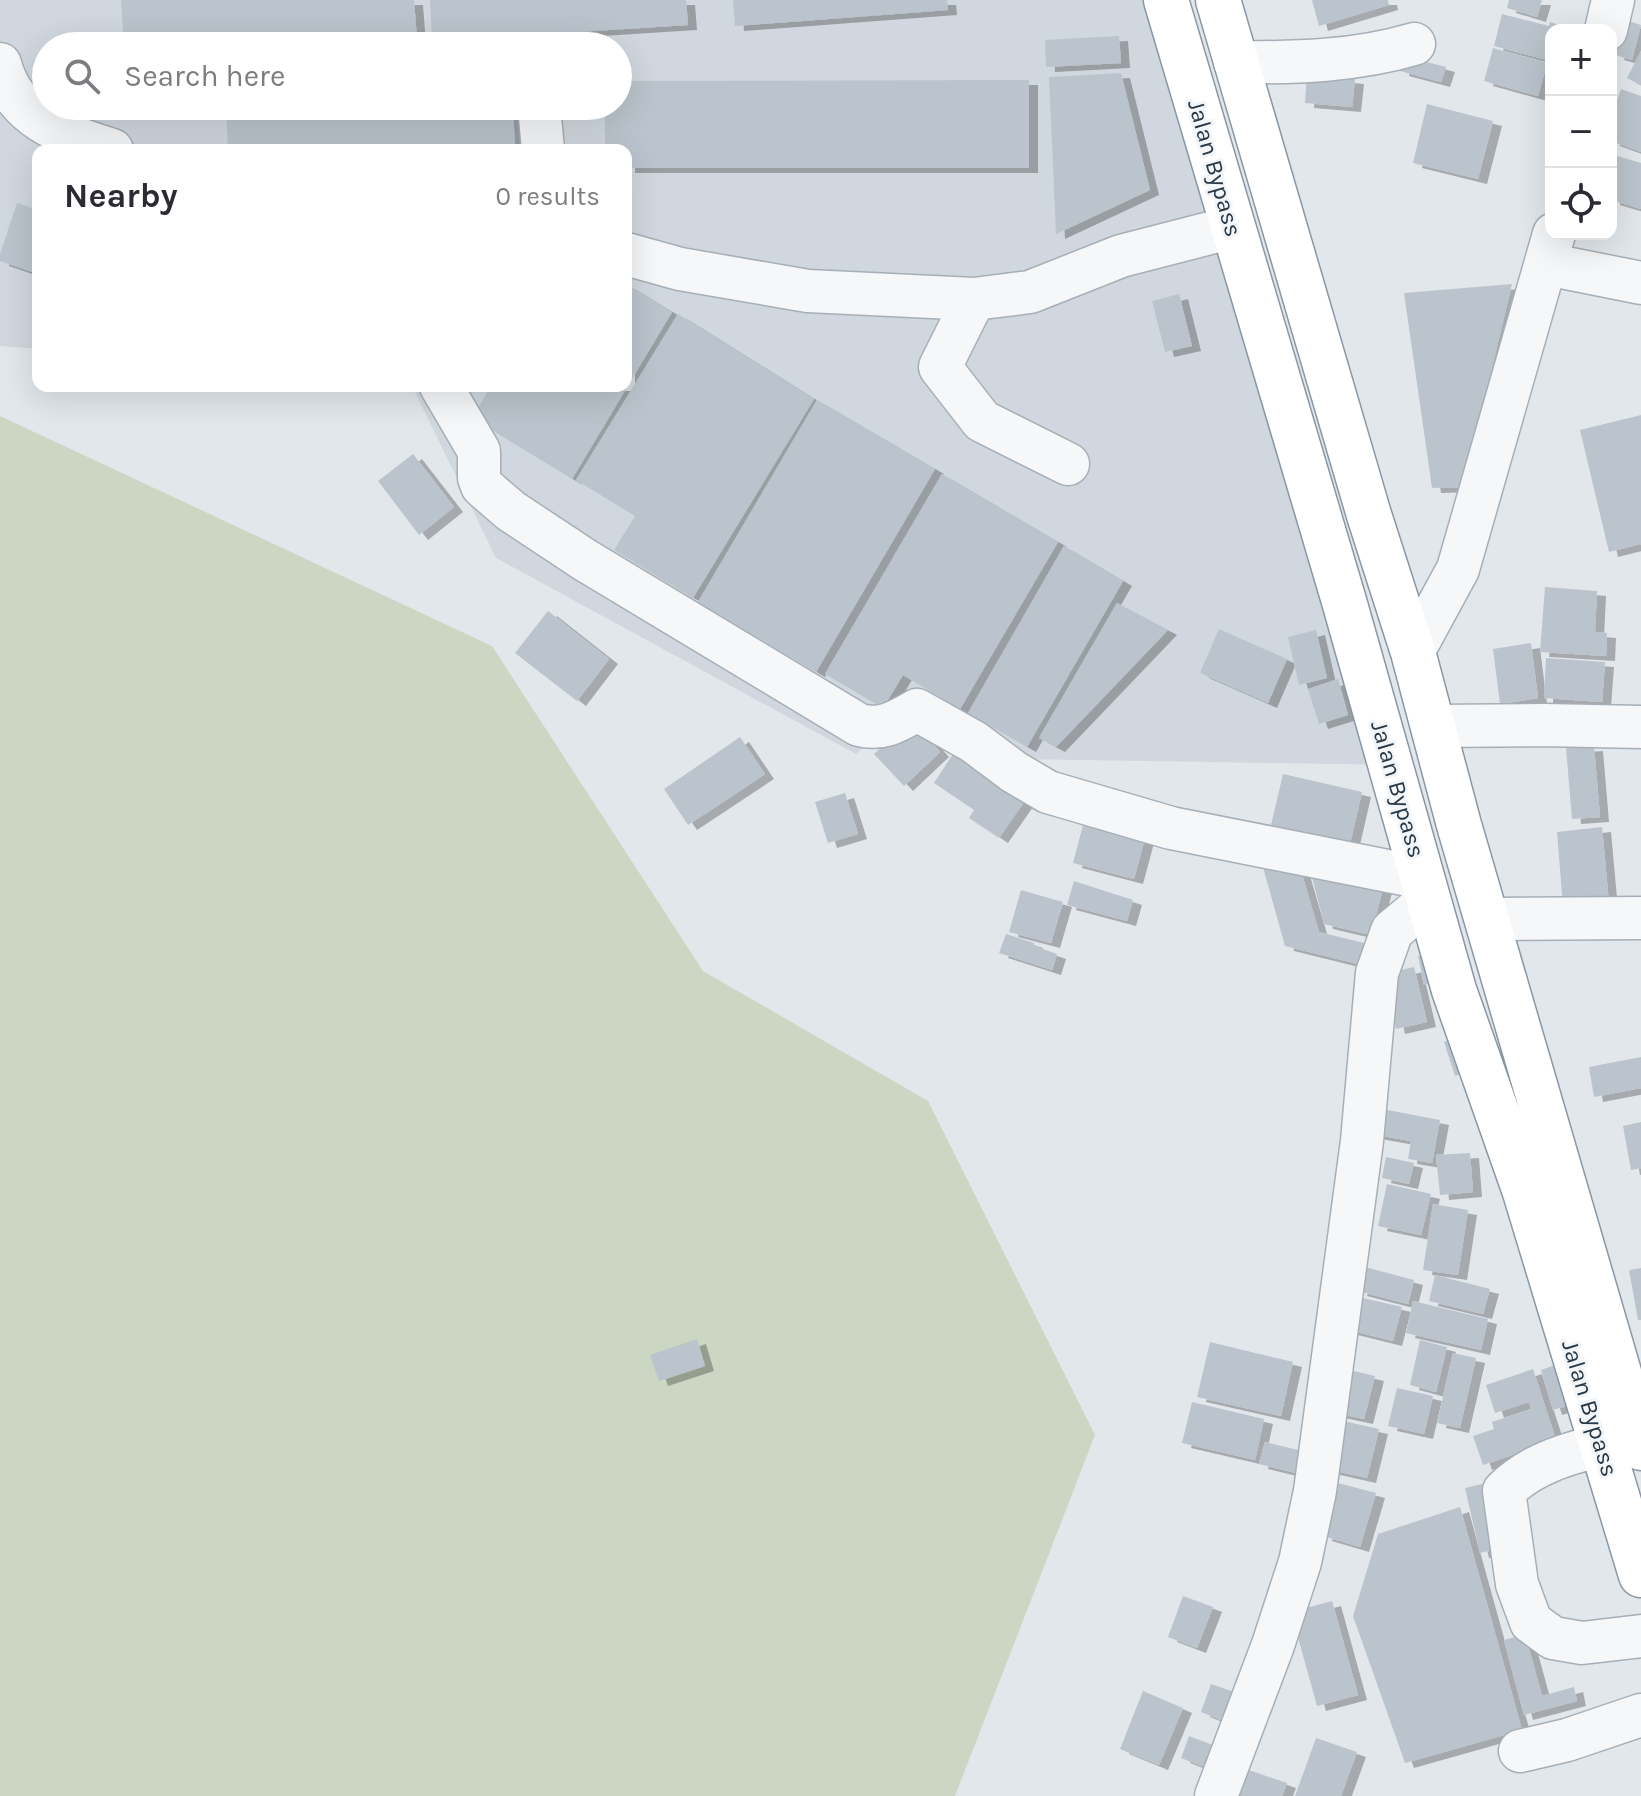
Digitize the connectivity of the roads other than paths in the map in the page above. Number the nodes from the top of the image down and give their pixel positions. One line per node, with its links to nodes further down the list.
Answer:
1 (1166, 0): 13 (highway, Jalan Bypass)
2 (1218, 0): 6 (highway, Jalan Bypass)
3 (1613, 0): 4 (street)
4 (1607, 24)
5 (1414, 44): 6 (street)
6 (1235, 62): 20 (highway, Jalan Bypass)
7 (0, 64): 8 (street)
8 (32, 113)
9 (44, 120): 11 (street)
10 (540, 120): 12 (street)
11 (94, 144)
12 (542, 144)
13 (1233, 227): 17 (street); 23 (highway, Jalan Bypass)
14 (1550, 249): 16 (street); 20 (street)
15 (632, 256): 17 (street)
16 (1641, 283)
17 (974, 299): 19 (street)
18 (445, 392): 23 (street)
19 (1068, 464)
20 (1413, 652): 21 (highway, Jalan Bypass)
21 (1434, 726): 22 (street); 25 (highway, Jalan Bypass)
22 (1641, 727)
23 (1425, 890): 26 (highway, Jalan Bypass); 32 (street)
24 (1641, 918): 25 (street)
25 (1488, 919): 26 (highway, Jalan Bypass)
26 (1543, 1185): 27 (highway, Jalan Bypass)
27 (1622, 1446): 28 (highway, Jalan Bypass); 29 (street)
28 (1641, 1575)
29 (1641, 1636)
30 (1641, 1715): 31 (street)
31 (1520, 1751)
32 (1216, 1796)

